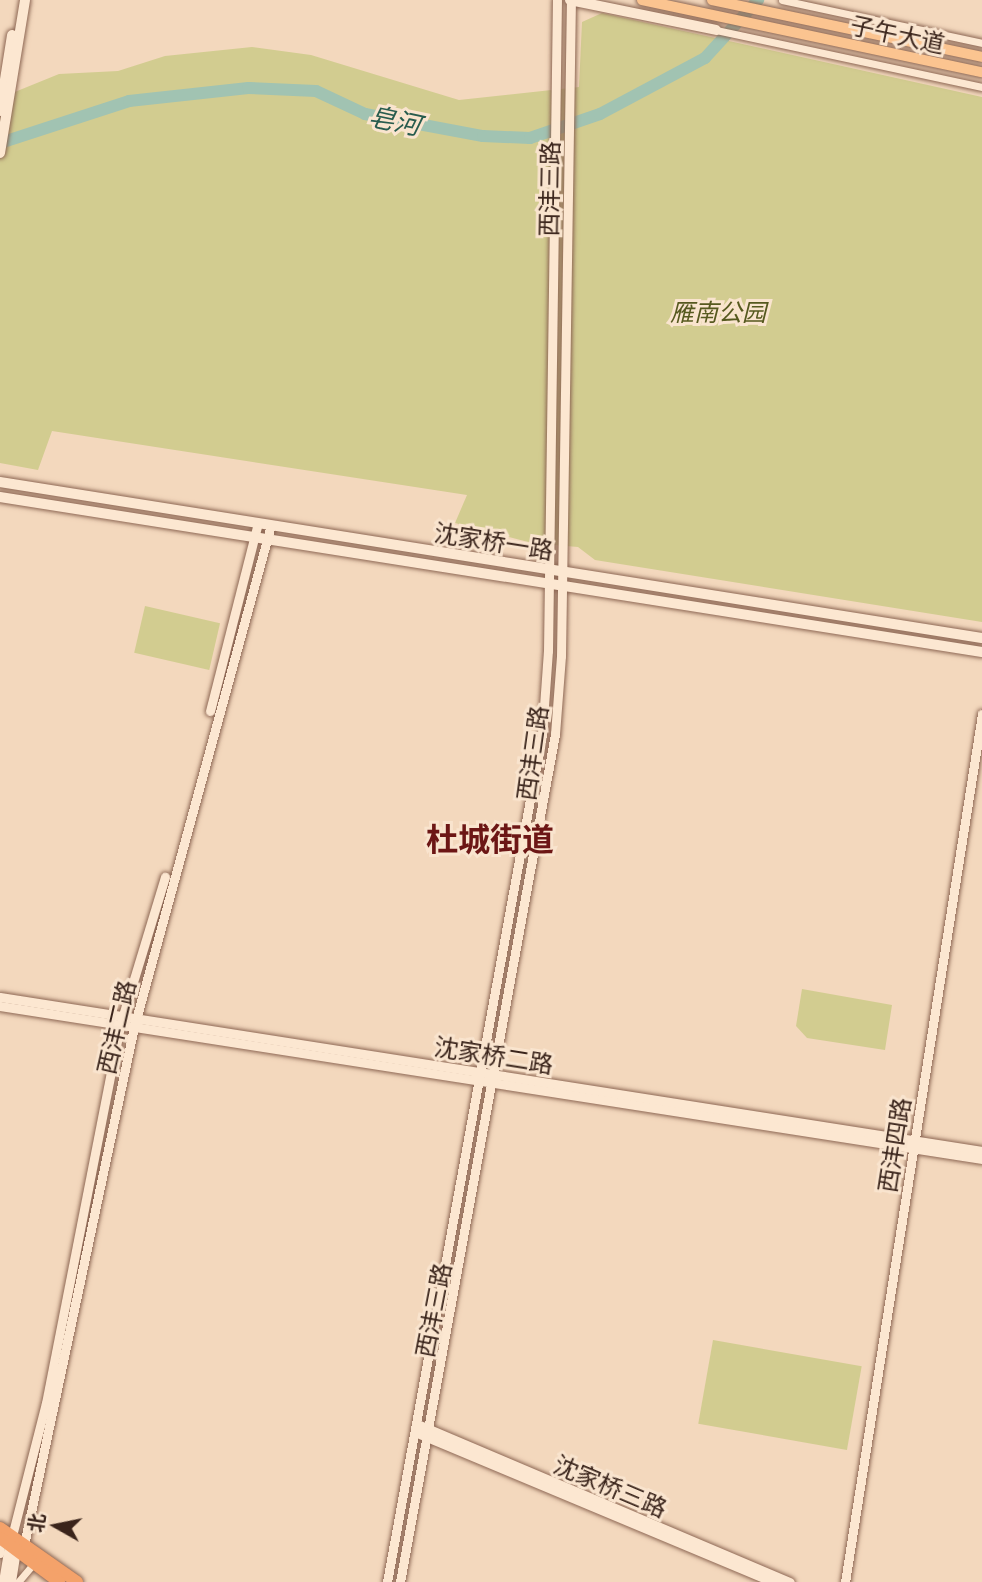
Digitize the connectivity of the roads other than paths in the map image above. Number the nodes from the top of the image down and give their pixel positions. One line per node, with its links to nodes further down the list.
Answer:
1 (18, 0): 13 (main road)
2 (25, 0): 13 (main road)
3 (557, 0): 21 (street, 西沣三路)
4 (570, 0): 8 (main road); 22 (street, 西沣三路)
5 (642, 0): 11 (main road, 子午大道)
6 (712, 0): 10 (main road, 子午大道)
7 (782, 0): 9 (street)
8 (716, 30): 12 (street)
9 (982, 43)
10 (982, 57)
11 (982, 72)
12 (982, 88)
13 (2, 110): 14 (main road)
14 (0, 153)
15 (0, 482): 17 (main road, 沈家桥一路)
16 (0, 497): 19 (main road, 沈家桥一路)
17 (258, 523): 18 (main road, 沈家桥一路); 19 (street, 西沣二路)
18 (271, 525): 20 (street, 西沣二路); 21 (main road, 沈家桥一路)
19 (254, 537): 20 (main road, 沈家桥一路); 30 (street, 西沣二路)
20 (267, 539): 23 (main road, 沈家桥一路); 31 (street, 西沣二路)
21 (547, 568): 22 (main road, 沈家桥一路); 23 (street, 西沣三路)
22 (560, 572): 24 (street, 西沣三路); 25 (main road, 沈家桥一路)
23 (547, 584): 24 (main road, 沈家桥一路); 33 (street, 西沣三路)
24 (560, 584): 26 (main road, 沈家桥一路); 34 (street, 西沣三路)
25 (982, 638)
26 (982, 652)
27 (982, 714): 36 (street, 西沣四路)
28 (0, 997): 30 (street, 沈家桥二路)
29 (0, 1006): 32 (street, 沈家桥二路)
30 (123, 1015): 31 (street, 沈家桥二路); 32 (street, 西沣二路)
31 (135, 1022): 32 (street, 沈家桥二路); 33 (street, 沈家桥二路); 35 (street, 沈家桥二路); 41 (street, 西沣二路)
32 (120, 1025): 41 (street, 西沣二路)
33 (483, 1071): 34 (street, 沈家桥二路); 35 (street, 西沣三路)
34 (495, 1078): 35 (street, 沈家桥二路); 36 (street, 沈家桥二路); 40 (street, 西沣三路)
35 (480, 1082): 39 (street, 西沣三路)
36 (913, 1144): 37 (street, 沈家桥二路); 38 (street, 沈家桥二路); 52 (street, 西沣四路)
37 (982, 1151)
38 (982, 1159)
39 (416, 1428): 40 (street, 沈家桥三路); 48 (street, 西沣三路)
40 (428, 1433): 49 (street, 西沣三路); 50 (street, 沈家桥三路); 51 (street, 沈家桥三路)
41 (8, 1542): 42 (highway); 43 (main road); 44 (main road); 47 (highway)
42 (33, 1564): 45 (street); 46 (highway)
43 (4, 1582)
44 (11, 1582)
45 (18, 1582)
46 (60, 1582)
47 (78, 1582)
48 (387, 1582)
49 (400, 1582)
50 (773, 1582)
51 (790, 1582)
52 (845, 1582)

